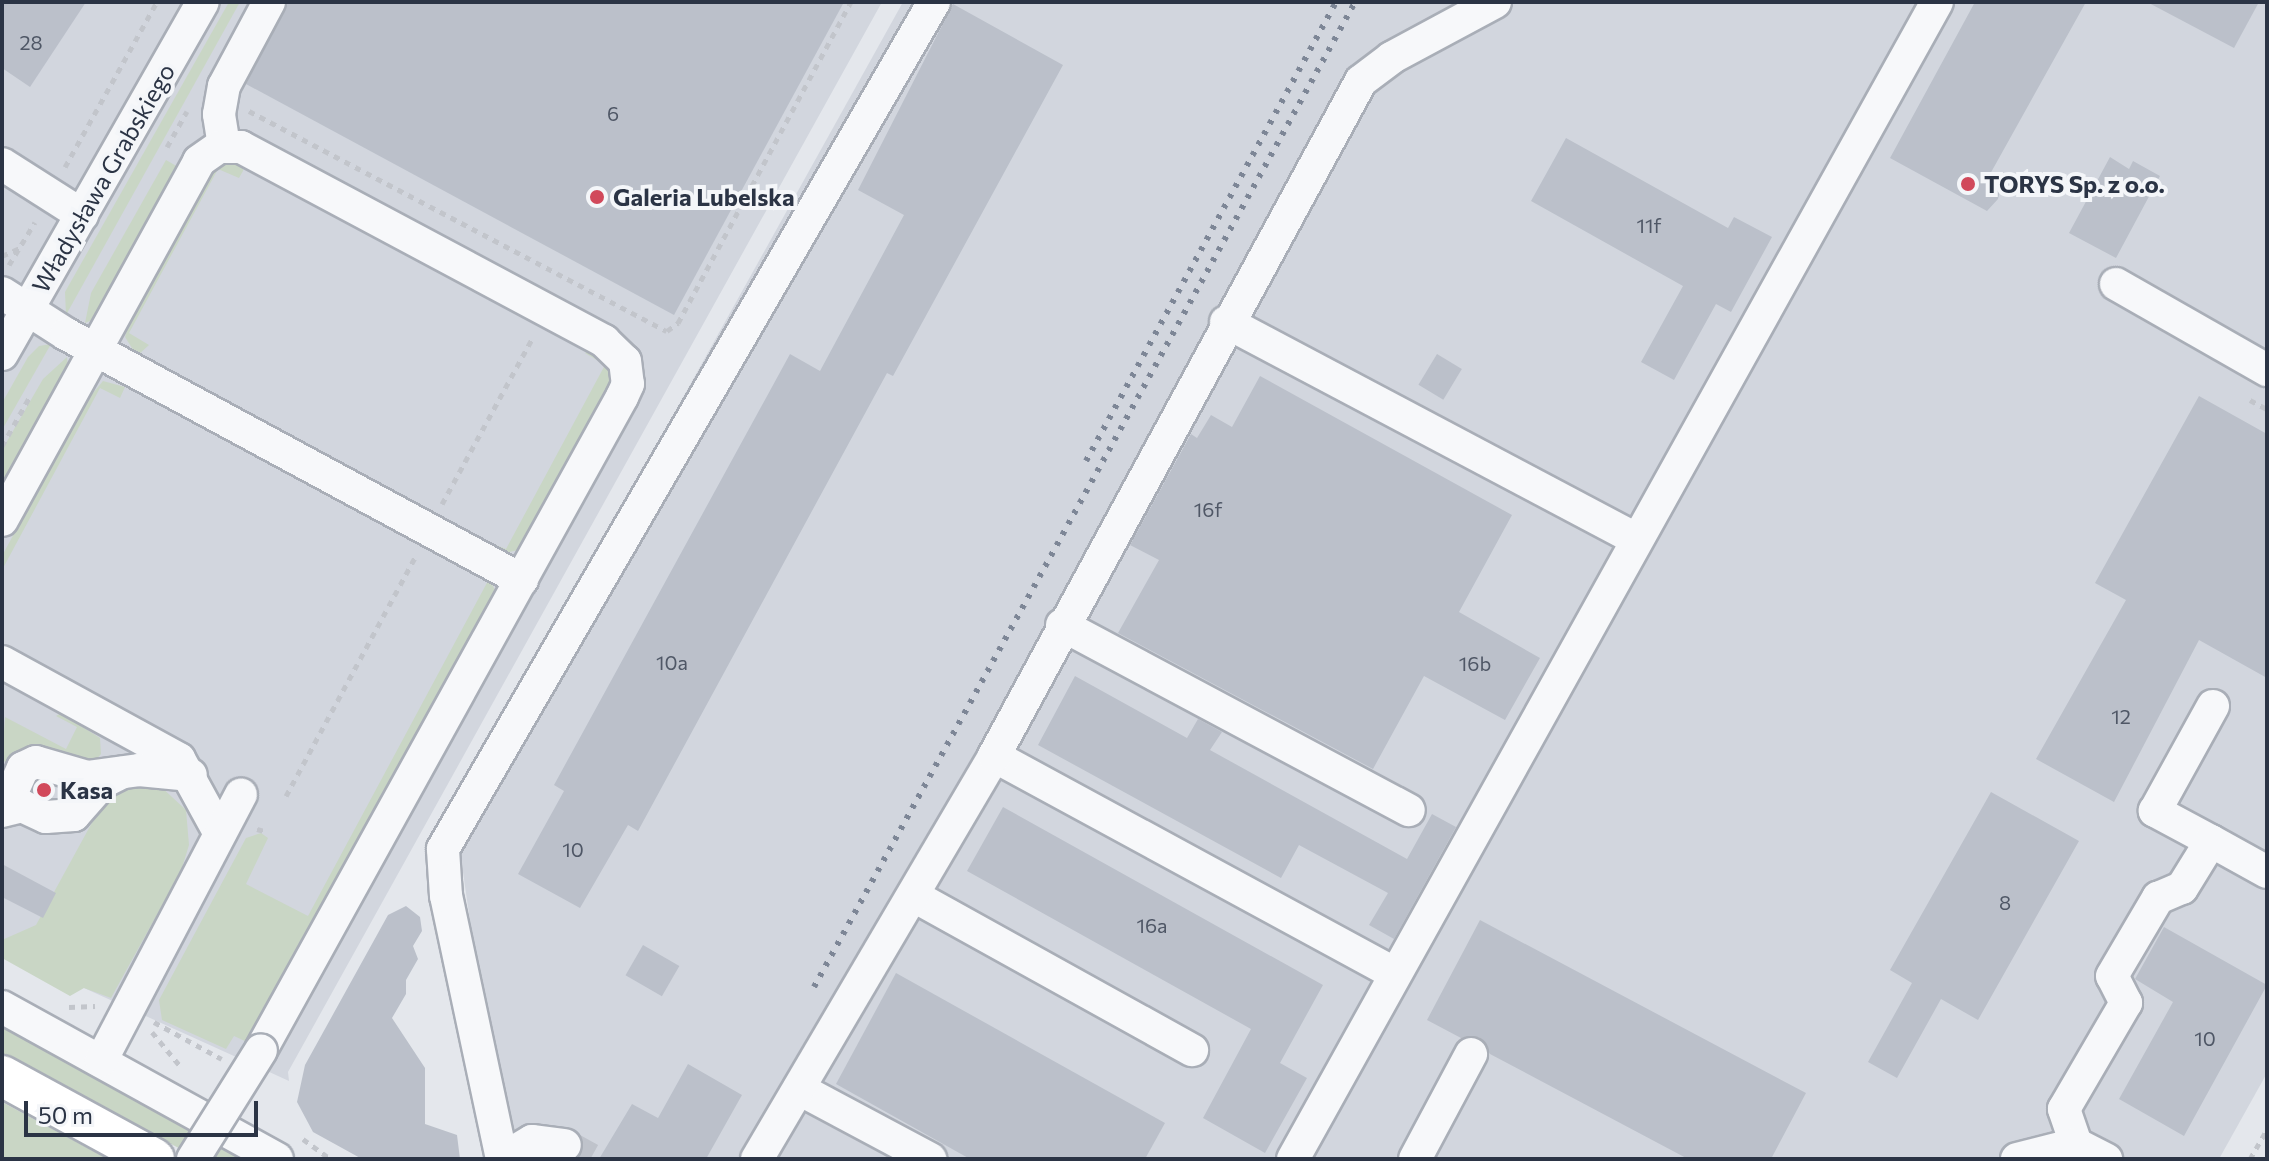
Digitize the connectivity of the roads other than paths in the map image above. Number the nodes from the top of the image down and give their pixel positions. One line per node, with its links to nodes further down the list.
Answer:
1 (203, 2): 8 (street, Władysława Grabskiego)
2 (269, 2): 6 (street)
3 (934, 2): 43 (street)
4 (1495, 2): 11 (street)
5 (1937, 2): 16 (street)
6 (224, 146): 12 (street); 17 (street)
7 (2, 164): 8 (street)
8 (82, 215): 10 (street, Władysława Grabskiego)
9 (2116, 284): 14 (street)
10 (15, 302): 12 (street); 13 (street, Władysława Grabskiego)
11 (1226, 322): 16 (street); 18 (street)
12 (95, 350): 15 (street); 17 (street)
13 (2, 354)
14 (2267, 370)
15 (2, 520)
16 (1635, 539): 31 (street)
17 (522, 580): 41 (street, bridge)
18 (1062, 625): 21 (street); 26 (street)
19 (2, 662): 23 (street)
20 (2213, 706): 28 (street)
21 (994, 756): 30 (street); 31 (street)
22 (121, 773): 23 (street); 25 (street); 25 (street)
23 (191, 775): 27 (street)
24 (241, 794): 27 (street)
25 (3, 810)
26 (1409, 810)
27 (219, 832): 35 (street)
28 (2211, 841): 29 (street); 38 (street)
29 (2267, 872)
30 (914, 896): 33 (street); 37 (street)
31 (1395, 974): 46 (street)
32 (2, 1007): 35 (street)
33 (1192, 1050)
34 (1471, 1054): 47 (street)
35 (101, 1061): 42 (street)
36 (2, 1076): 40 (main road)
37 (799, 1089): 44 (street); 45 (street)
38 (2076, 1144): 48 (street); 49 (street)
39 (565, 1145): 43 (street)
40 (154, 1159)
41 (193, 1159)
42 (277, 1159)
43 (502, 1159)
44 (757, 1159)
45 (930, 1159)
46 (1293, 1159)
47 (1415, 1159)
48 (2017, 1159)
49 (2106, 1159)

